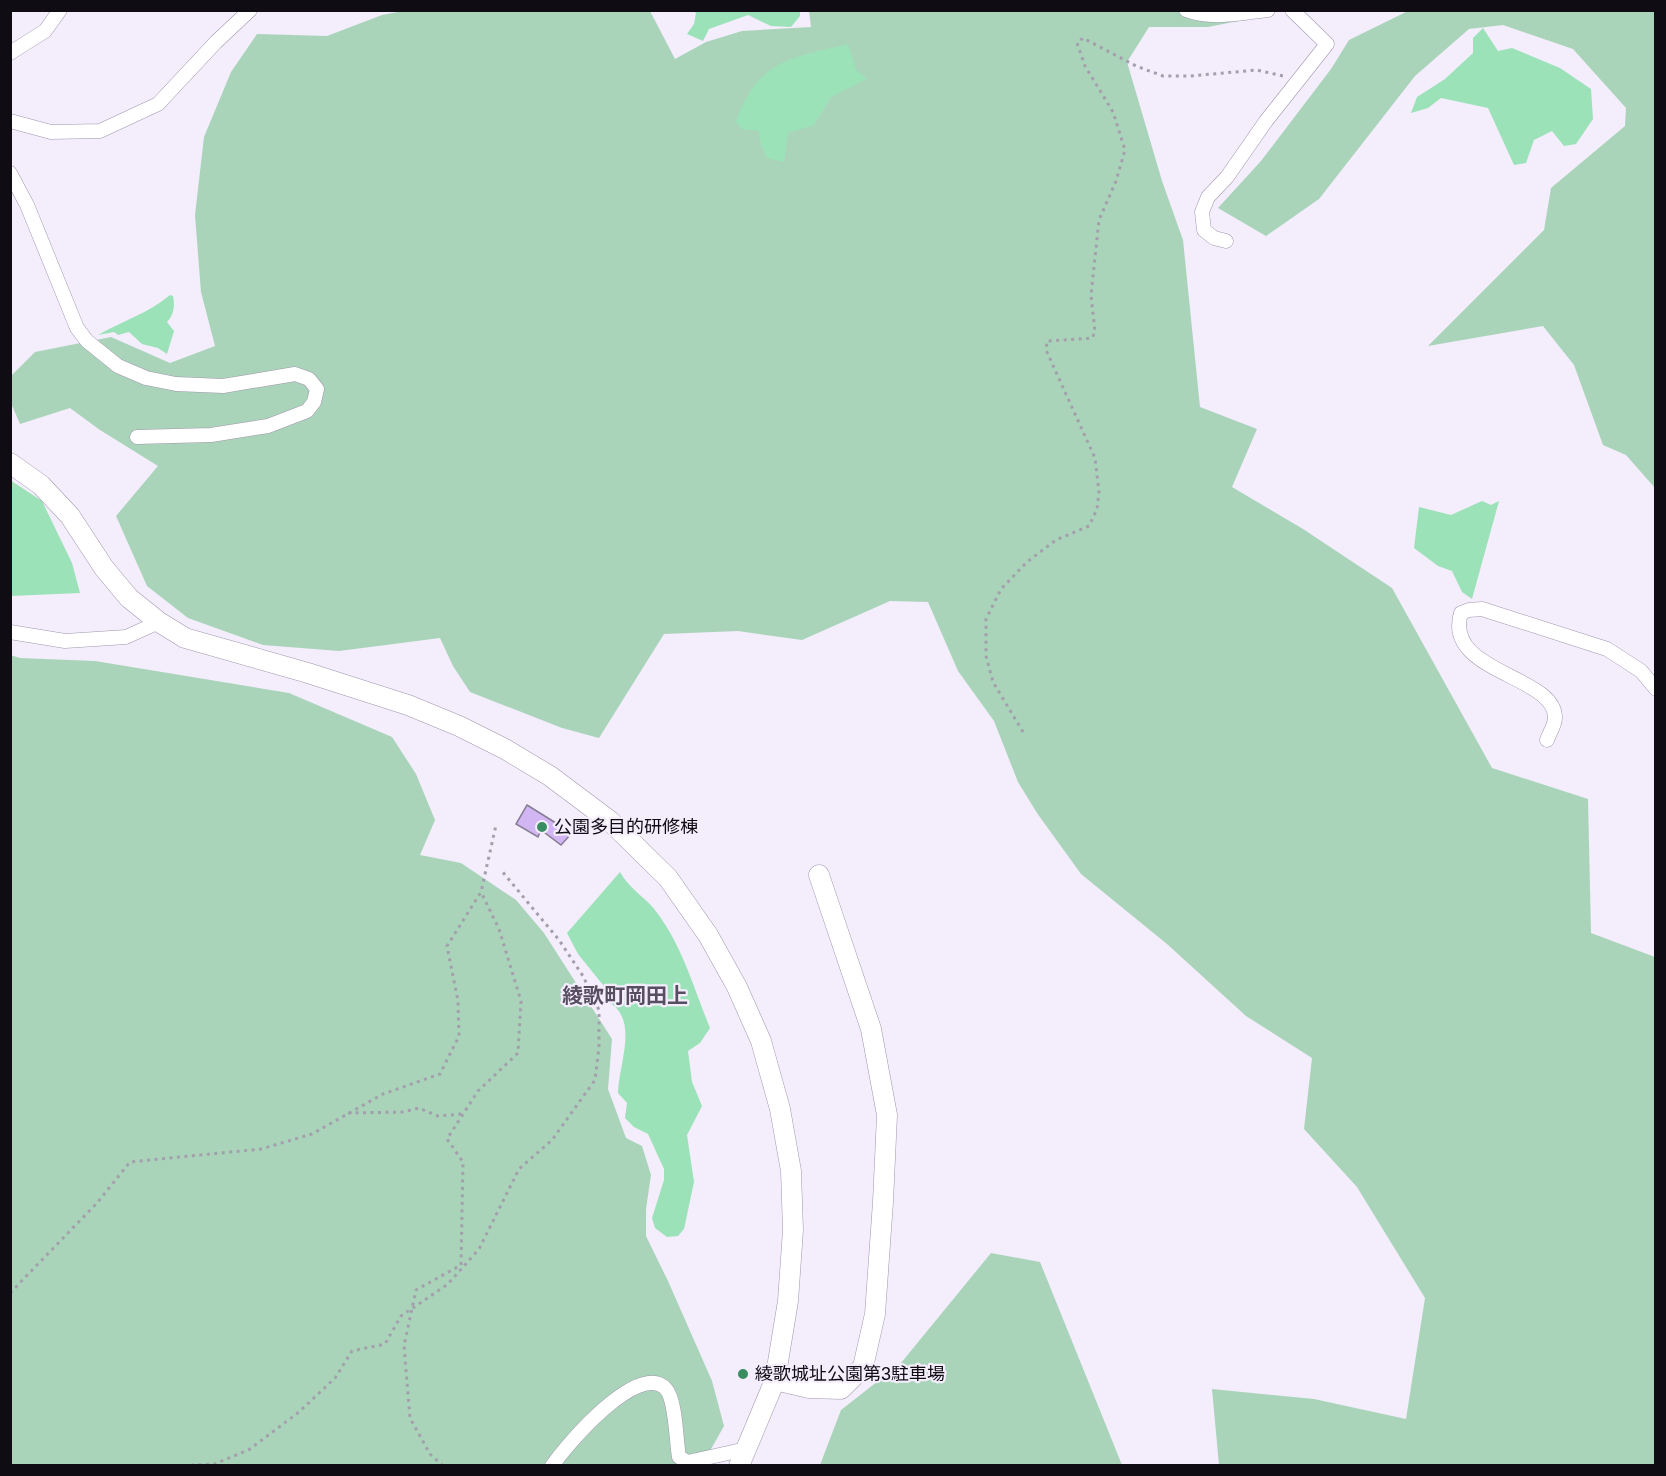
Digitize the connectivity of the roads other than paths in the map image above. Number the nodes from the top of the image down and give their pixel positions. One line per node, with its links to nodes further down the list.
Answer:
1 (60, 10): 6 (street)
2 (250, 10): 7 (street)
3 (1186, 10): 4 (street)
4 (1268, 10)
5 (1292, 10): 9 (street)
6 (10, 53)
7 (10, 121)
8 (10, 173): 10 (street)
9 (1226, 242)
10 (137, 436)
11 (10, 463): 12 (street)
12 (159, 622): 13 (street); 17 (street)
13 (10, 632)
14 (1656, 689): 15 (street)
15 (1547, 740)
16 (819, 875): 17 (street)
17 (775, 1380): 18 (street)
18 (742, 1457): 19 (street)
19 (552, 1466)

